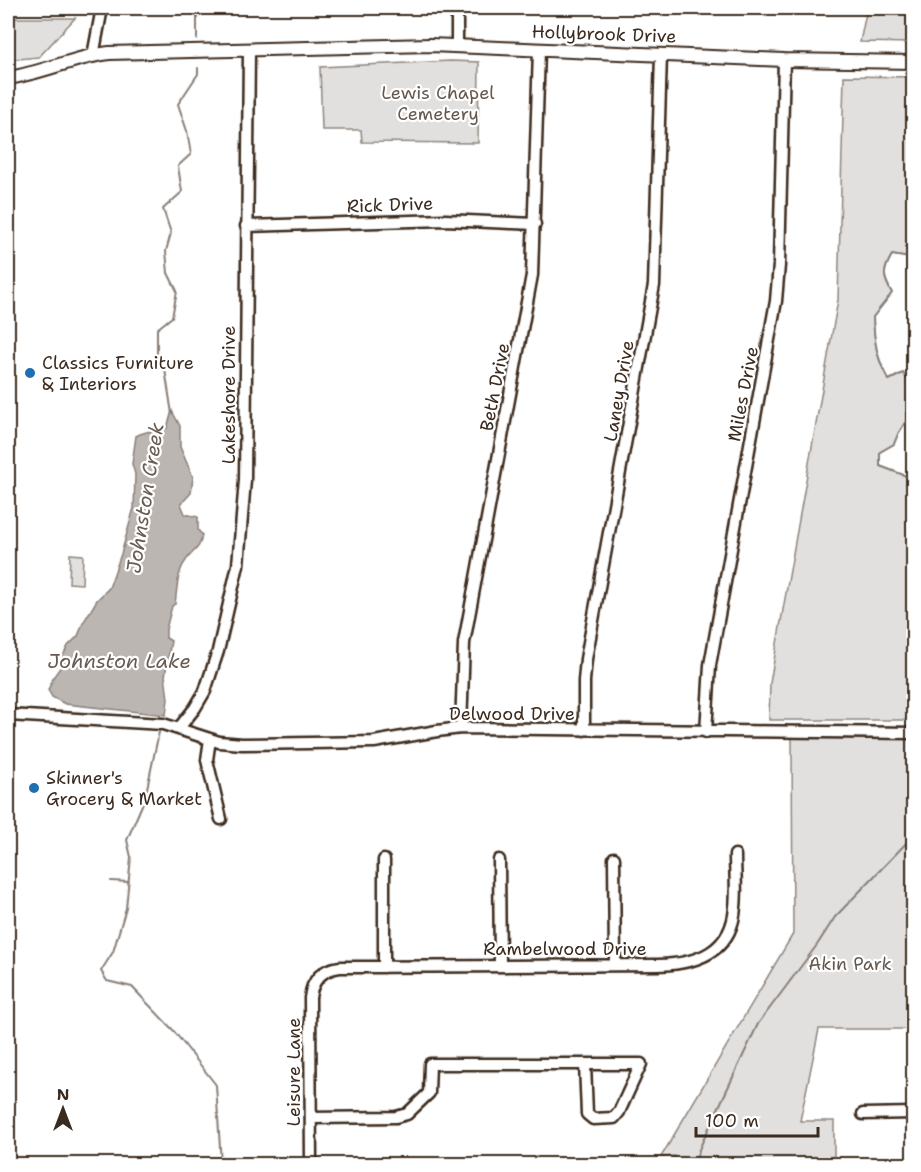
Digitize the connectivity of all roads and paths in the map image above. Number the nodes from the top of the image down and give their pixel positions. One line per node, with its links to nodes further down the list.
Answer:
1 (102, 8): 7 (street)
2 (458, 8): 3 (street)
3 (457, 46): 4 (main road, Hollybrook Drive); 5 (main road, Hollybrook Drive)
4 (249, 50): 7 (main road, Hollybrook Drive); 12 (street, Lakeshore Drive)
5 (539, 50): 6 (main road, Hollybrook Drive); 11 (street, Beth Drive)
6 (661, 55): 8 (main road, Hollybrook Drive); 16 (street, Laney Drive)
7 (93, 56): 10 (main road, Hollybrook Drive)
8 (784, 60): 9 (main road, Hollybrook Drive); 17 (street, Miles Drive)
9 (914, 62)
10 (8, 78)
11 (535, 224): 12 (street, Rick Drive); 15 (street, Beth Drive)
12 (246, 226): 14 (street, Lakeshore Drive)
13 (8, 716): 14 (street, Delwood Drive)
14 (179, 728): 19 (street, Delwood Drive)
15 (461, 728): 16 (street, Delwood Drive); 19 (street, Delwood Drive)
16 (584, 730): 17 (street, Delwood Drive)
17 (706, 732): 18 (street, Delwood Drive)
18 (914, 733)
19 (210, 739): 20 (street)
20 (221, 819)
21 (735, 855): 25 (street, Rambelwood Drive)
22 (614, 858): 25 (street)
23 (384, 860): 27 (street)
24 (499, 860): 26 (street)
25 (615, 965): 26 (street, Rambelwood Drive)
26 (500, 966): 27 (street, Rambelwood Drive)
27 (384, 967): 28 (street, Rambelwood Drive)
28 (316, 980): 32 (street, Leisure Lane)
29 (585, 1064): 29 (street); 32 (street)
30 (914, 1113): 31 (street)
31 (863, 1114)
32 (311, 1118): 33 (street, Leisure Lane)
33 (311, 1164)

